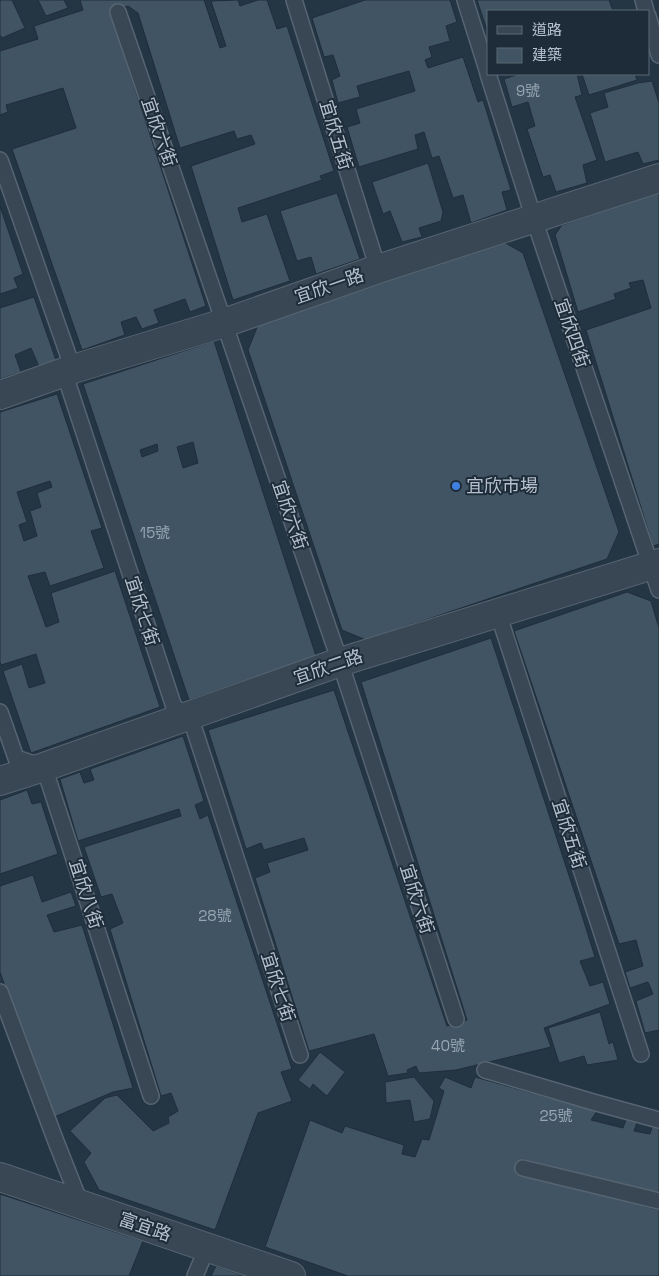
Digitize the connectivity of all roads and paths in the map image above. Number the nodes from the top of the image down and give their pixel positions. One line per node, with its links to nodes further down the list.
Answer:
1 (294, 0): 11 (lane, 宜欣五街)
2 (465, 0): 6 (lane, 宜欣四街)
3 (118, 12): 12 (lane, 宜欣六街)
4 (649, 20): 5 (lane)
5 (659, 55)
6 (487, 71)
7 (488, 75): 10 (lane, 宜欣四街)
8 (0, 160): 13 (lane, 宜欣七街)
9 (659, 178): 10 (street, 宜欣一路)
10 (534, 220): 11 (street, 宜欣一路); 15 (lane, 宜欣四街)
11 (378, 269): 12 (street, 宜欣一路)
12 (224, 322): 13 (street, 宜欣一路); 17 (lane, 宜欣六街)
13 (73, 369): 14 (street, 宜欣一路); 19 (lane, 宜欣七街)
14 (0, 395)
15 (656, 573): 16 (street, 宜欣二路)
16 (498, 613): 17 (street, 宜欣二路); 25 (lane, 宜欣五街)
17 (340, 662): 19 (street, 宜欣二路); 23 (lane, 宜欣六街)
18 (0, 712): 20 (lane)
19 (190, 716): 20 (street, 宜欣二路); 24 (lane, 宜欣七街)
20 (44, 767): 21 (street, 宜欣二路); 27 (lane, 宜欣八街)
21 (0, 781)
22 (0, 992): 32 (lane)
23 (456, 1019)
24 (300, 1054)
25 (641, 1054)
26 (485, 1070): 28 (lane)
27 (152, 1096)
28 (659, 1120)
29 (524, 1168): 31 (lane)
30 (0, 1177): 32 (street, 富宜路)
31 (659, 1201)
32 (81, 1205): 33 (street, 富宜路)
33 (207, 1248): 34 (lane); 35 (street, 富宜路)
34 (195, 1276)
35 (291, 1276)

